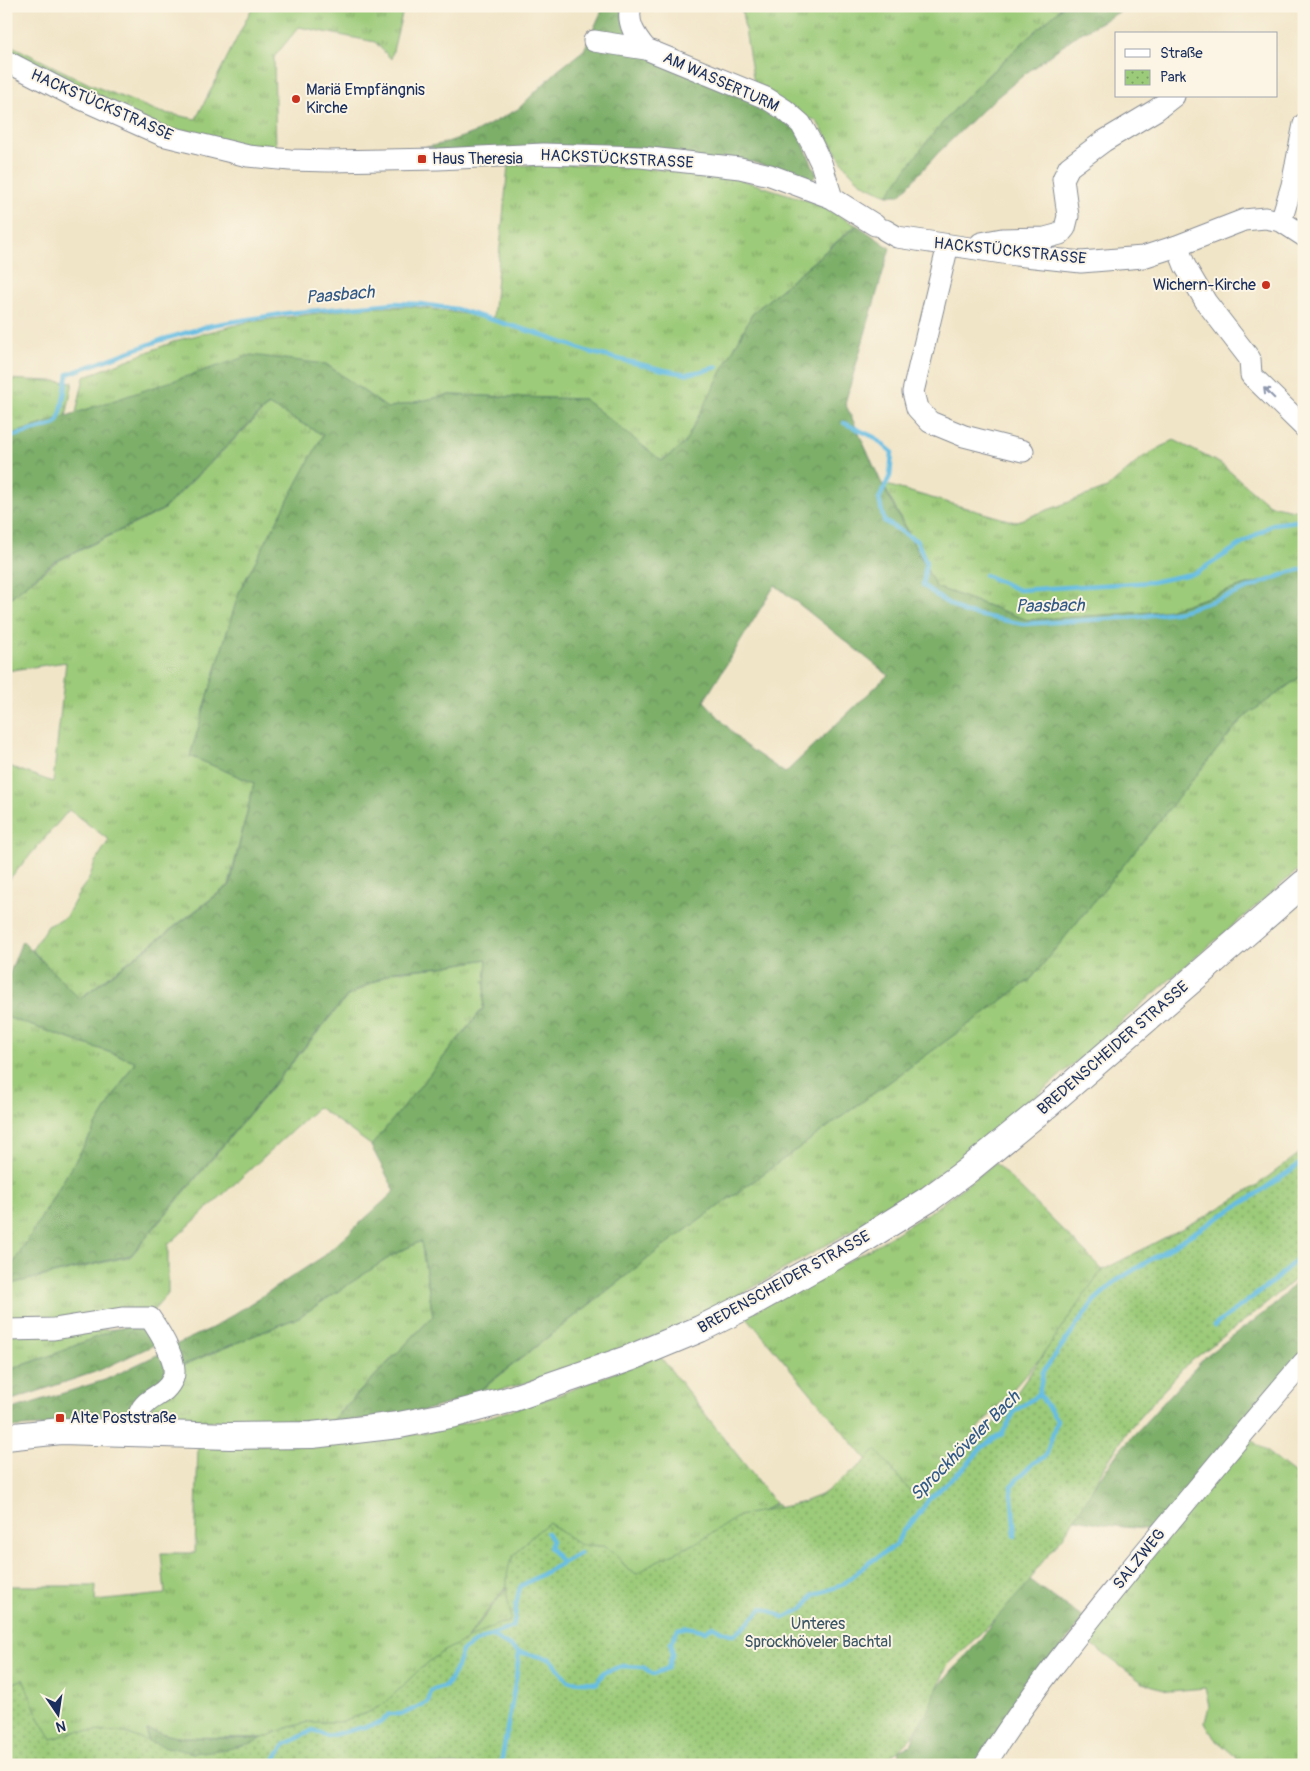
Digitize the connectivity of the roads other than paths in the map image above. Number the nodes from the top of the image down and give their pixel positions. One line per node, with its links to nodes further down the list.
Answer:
1 (631, 6): 3 (street, AM WASSERTURM)
2 (594, 41): 3 (street, AM WASSERTURM)
3 (646, 49): 7 (street, AM WASSERTURM)
4 (6, 61): 7 (street, HACKSTÜCKSTRASSE)
5 (1171, 98): 10 (street)
6 (1304, 124): 8 (street)
7 (832, 198): 10 (street, HACKSTÜCKSTRASSE)
8 (1281, 221): 9 (street); 11 (street, HACKSTÜCKSTRASSE)
9 (1304, 236)
10 (956, 246): 11 (street, HACKSTÜCKSTRASSE); 13 (street)
11 (1177, 246): 12 (street, one-way to 11)
12 (1304, 427)
13 (1023, 451)
14 (1304, 883): 17 (main road, BREDENSCHEIDER STRASSE)
15 (6, 1330): 17 (street)
16 (1304, 1362): 19 (street, SALZWEG)
17 (136, 1433): 18 (main road, BREDENSCHEIDER STRASSE)
18 (6, 1437)
19 (985, 1765)

